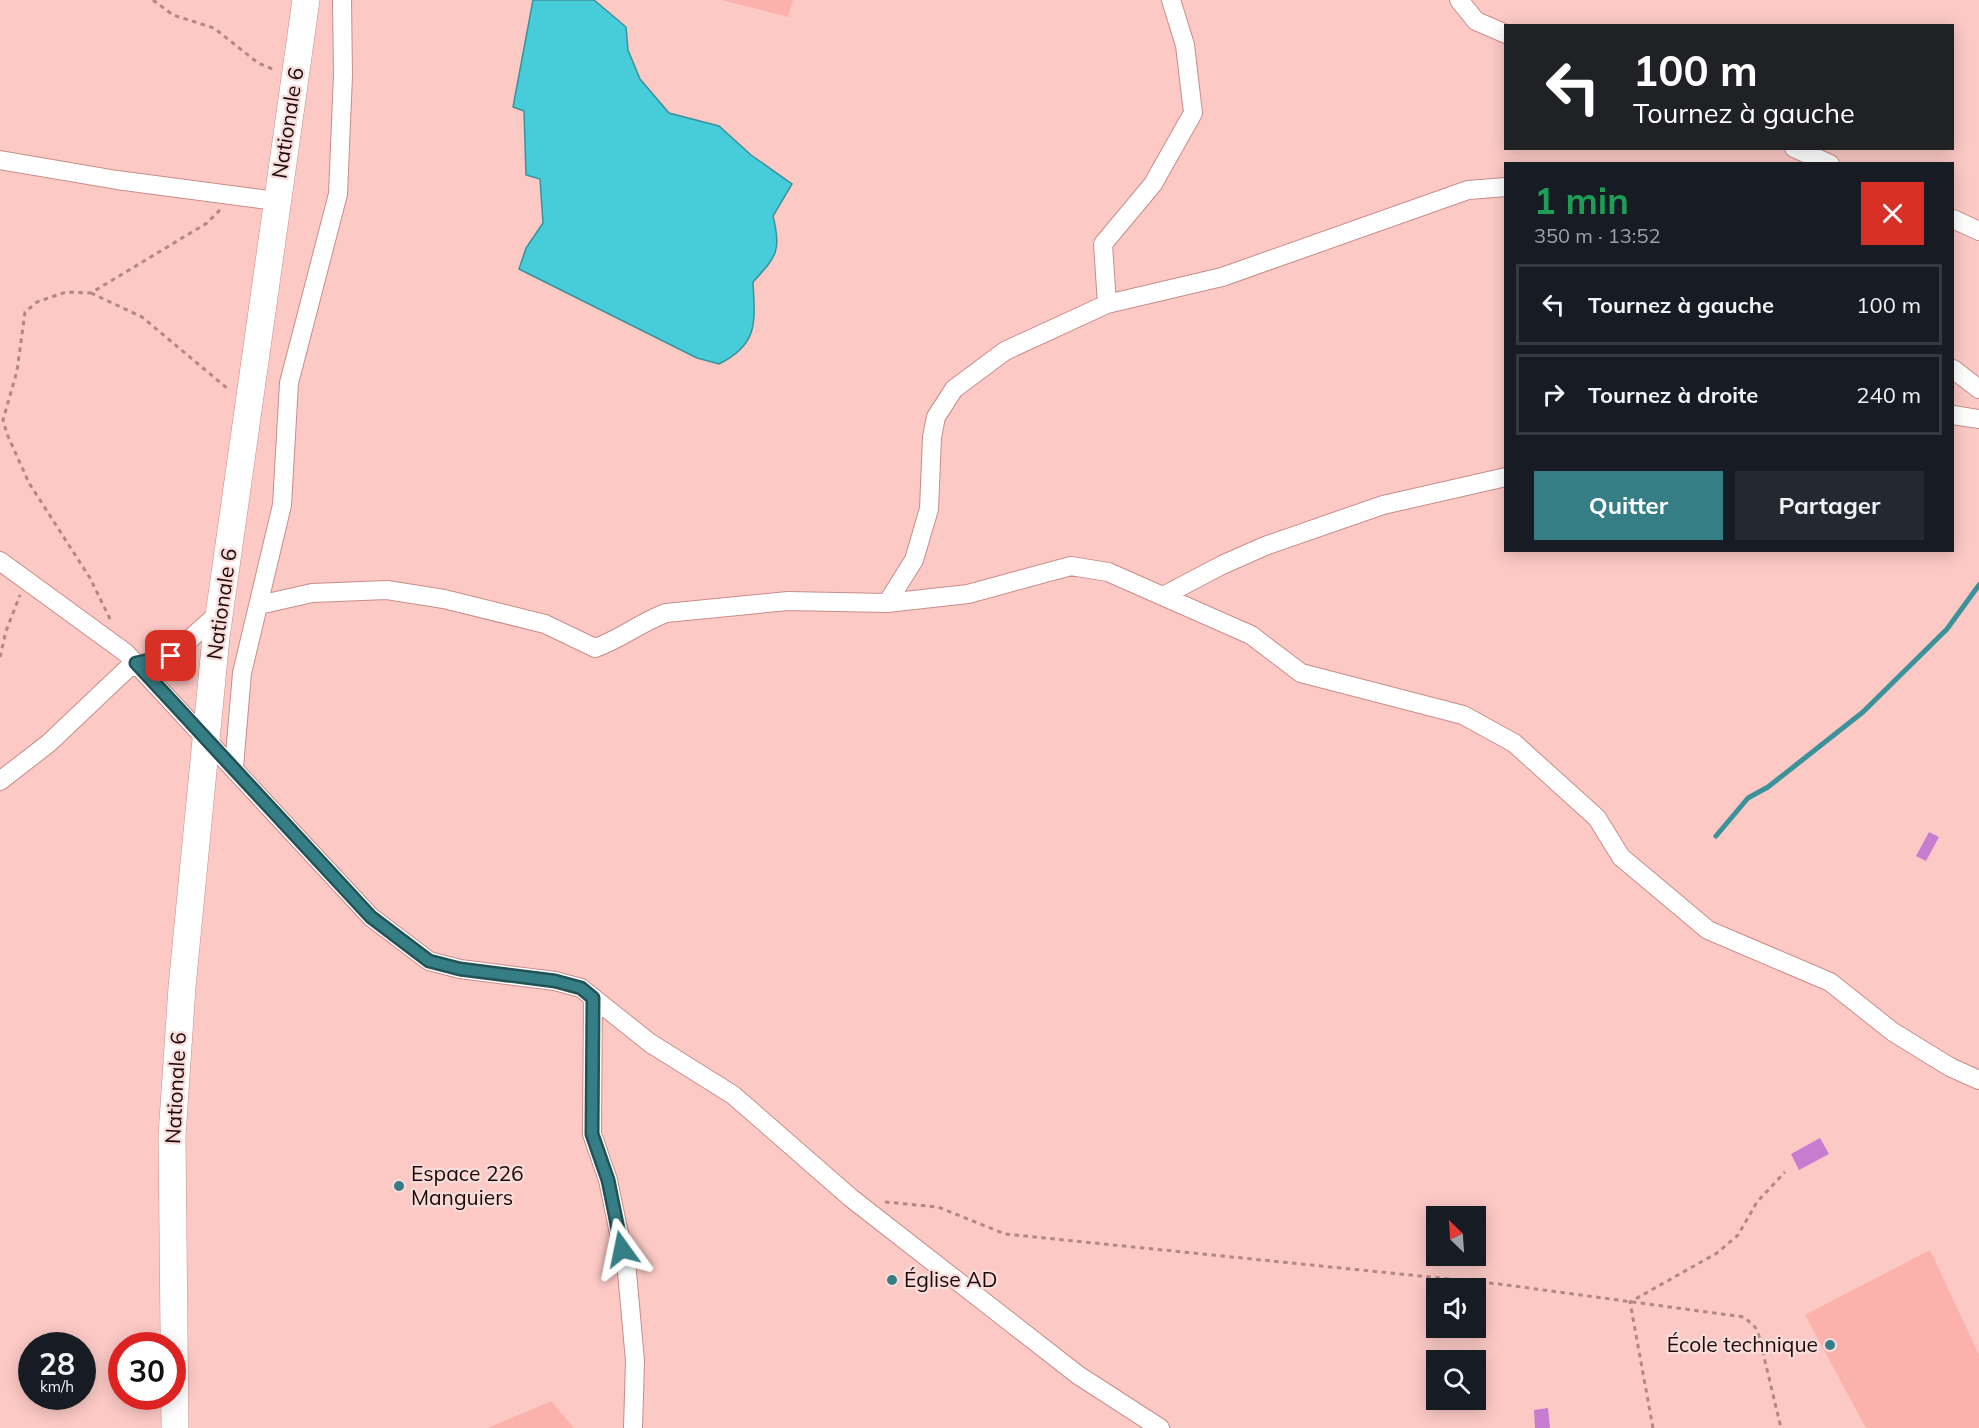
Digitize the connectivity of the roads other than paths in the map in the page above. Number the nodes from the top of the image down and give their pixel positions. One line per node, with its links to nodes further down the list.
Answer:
1 (306, 0): 10 (main road, Nationale 6)
2 (342, 0): 22 (street)
3 (1171, 0): 13 (street)
4 (1458, 0): 5 (street)
5 (1504, 33)
6 (1798, 150): 8 (street)
7 (0, 160): 10 (street)
8 (1826, 162)
9 (1504, 188): 13 (street)
10 (276, 201): 23 (main road, Nationale 6)
11 (1954, 219): 12 (street)
12 (1979, 231)
13 (1107, 304): 21 (street)
14 (1954, 370): 15 (street)
15 (1979, 388)
16 (1954, 415): 17 (street)
17 (1979, 419)
18 (1504, 477): 20 (street)
19 (0, 561): 24 (street)
20 (1163, 596): 21 (street); 29 (street)
21 (887, 603): 22 (street)
22 (259, 605): 26 (street)
23 (220, 612): 24 (street); 25 (main road, Nationale 6)
24 (136, 663): 25 (street); 27 (street)
25 (206, 737): 26 (street); 30 (main road, Nationale 6)
26 (234, 767): 28 (street)
27 (0, 781)
28 (593, 998): 31 (street); 32 (street)
29 (1979, 1080)
30 (175, 1428)
31 (633, 1428)
32 (1160, 1428)

